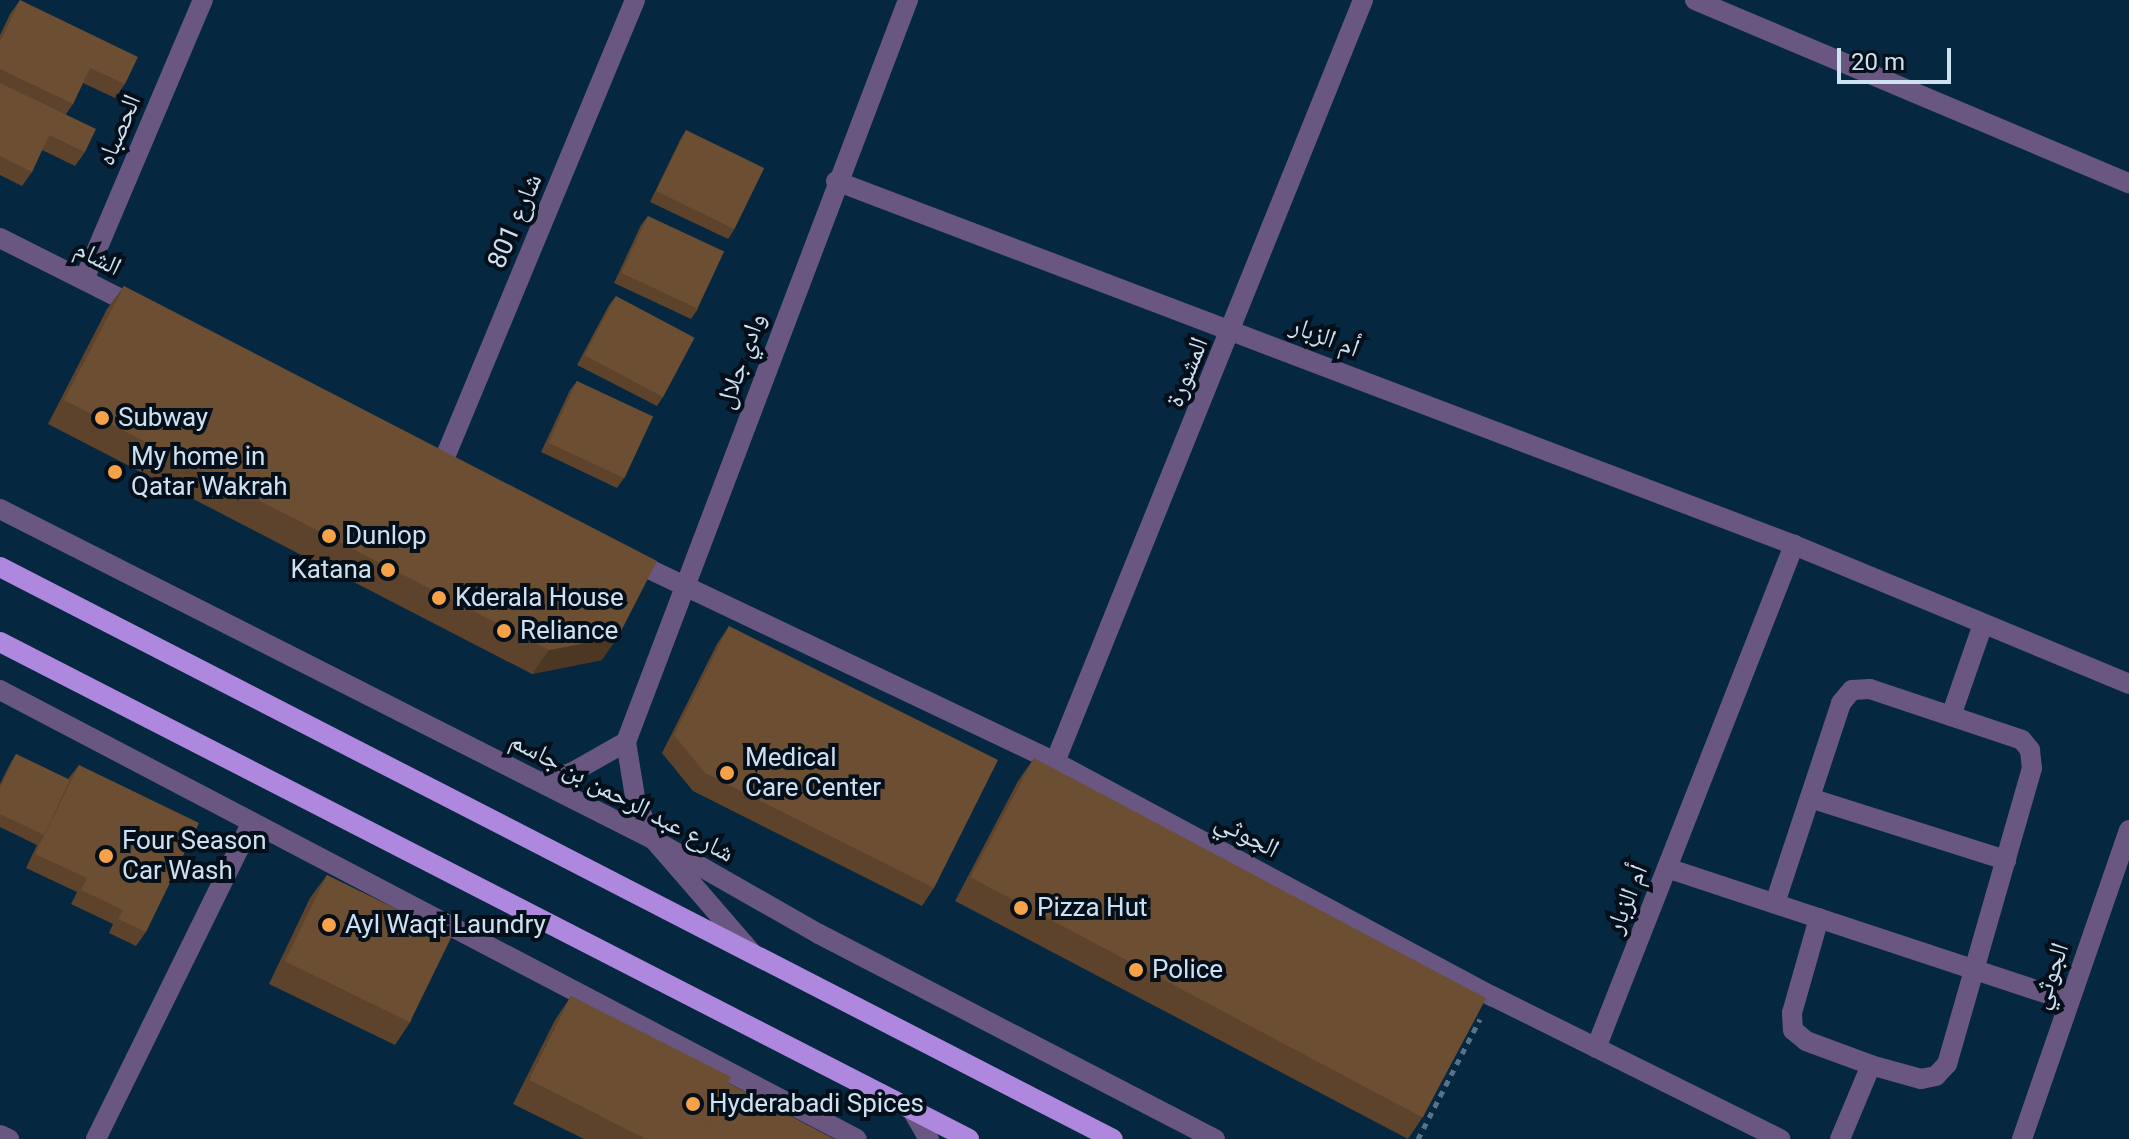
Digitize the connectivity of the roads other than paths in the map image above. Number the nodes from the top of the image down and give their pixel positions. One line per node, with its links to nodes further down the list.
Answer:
1 (203, 0): 9 (street, الحصباه)
2 (635, 0): 12 (street, شارع 801)
3 (1363, 0): 11 (street, المشورة)
4 (1695, 0): 7 (street)
5 (900, 2): 6 (street, وادي جلال)
6 (836, 181): 11 (street, أم الزبار); 17 (street, وادي جلال)
7 (2129, 183)
8 (0, 238): 9 (street, الشام)
9 (84, 280): 10 (street, الشام)
10 (153, 315)
11 (1233, 329): 14 (street, أم الزبار); 24 (street, المشورة)
12 (443, 462)
13 (0, 509): 25 (street, شارع عبد الرحمن بن جاسم)
14 (1794, 545): 18 (street, أم الزبار); 31 (street, أم الزبار)
15 (613, 551): 17 (street)
16 (0, 567): 34 (main road)
17 (684, 588): 23 (street, وادي جلال); 24 (street, الجوثي)
18 (1983, 624): 20 (street, أم الزبار); 22 (street)
19 (0, 642): 39 (main road)
20 (2129, 684)
21 (0, 690): 27 (street)
22 (1951, 716): 26 (street); 30 (street)
23 (626, 742): 25 (street); 29 (street, وادي جلال)
24 (1055, 762): 37 (street, الجوثي)
25 (541, 782): 29 (street, شارع عبد الرحمن بن جاسم)
26 (1810, 798): 30 (street); 32 (street)
27 (252, 822): 42 (street); 43 (street)
28 (2129, 830): 36 (street, الجوثي)
29 (654, 840): 34 (street, وادي جلال); 47 (street, شارع عبد الرحمن بن جاسم)
30 (2006, 860): 35 (street)
31 (1667, 868): 32 (street); 37 (street, أم الزبار)
32 (1775, 903): 33 (street)
33 (1819, 918): 35 (street); 38 (street)
34 (752, 953): 46 (main road)
35 (1973, 969): 36 (street); 38 (street)
36 (2069, 1001): 50 (street, الجوثي)
37 (1596, 1048): 48 (street, الجوثي)
38 (1871, 1065): 49 (street)
39 (912, 1110): 44 (street); 45 (main road)
40 (0, 1135): 41 (street)
41 (9, 1139)
42 (96, 1139)
43 (857, 1139)
44 (929, 1139)
45 (969, 1139)
46 (1113, 1139)
47 (1215, 1139)
48 (1780, 1139)
49 (1840, 1139)
50 (2022, 1139)

